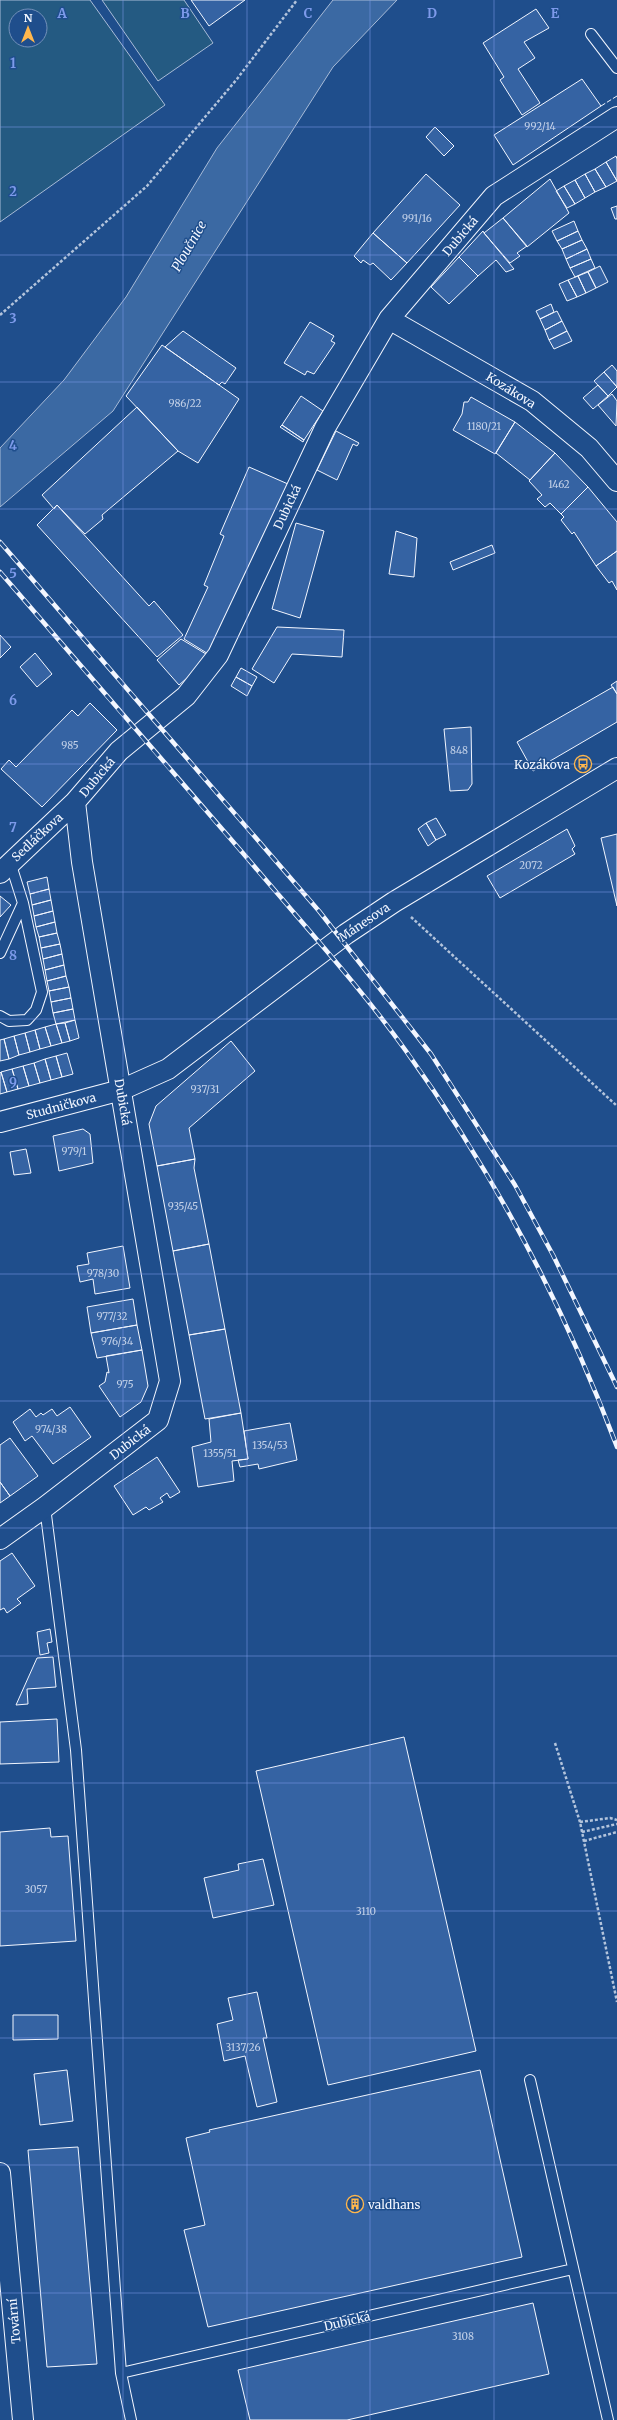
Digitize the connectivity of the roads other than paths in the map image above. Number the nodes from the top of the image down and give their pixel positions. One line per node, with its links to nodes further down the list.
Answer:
1 (592, 34): 2 (lane)
2 (617, 68)
3 (617, 117): 4 (street, Dubická)
4 (389, 320): 5 (street, Kozákova); 7 (street, Dubická)
5 (617, 481)
6 (617, 768): 12 (street, Mánesova)
7 (75, 802): 8 (street, Sedláčkova); 12 (street, Dubická)
8 (5, 868): 9 (lane)
9 (23, 903): 10 (lane); 11 (lane)
10 (0, 953)
11 (0, 1016)
12 (121, 1090): 13 (street, Studničkova); 14 (street, Dubická)
13 (0, 1122)
14 (45, 1507): 15 (street, Dubická); 19 (lane)
15 (0, 1539)
16 (530, 2080): 18 (lane)
17 (0, 2173): 20 (street, Tovární)
18 (573, 2269): 19 (lane, Dubická); 22 (lane)
19 (121, 2372): 21 (lane)
20 (23, 2420)
21 (131, 2420)
22 (608, 2420)

